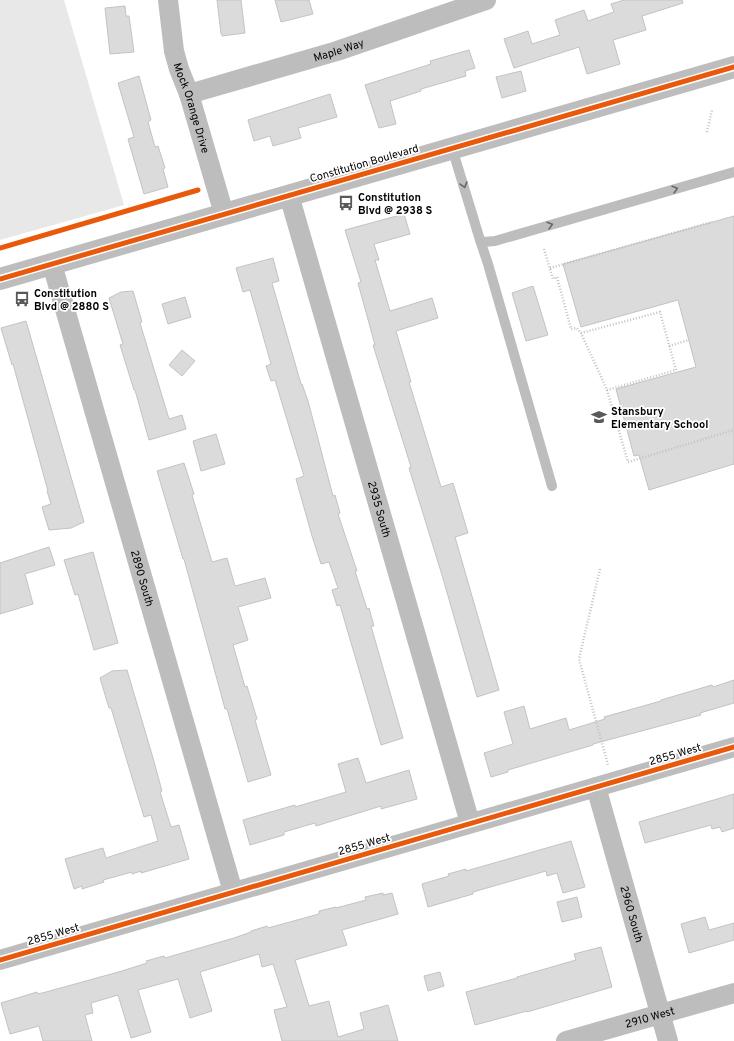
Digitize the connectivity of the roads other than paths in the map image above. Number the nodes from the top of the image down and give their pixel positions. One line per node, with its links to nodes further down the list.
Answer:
1 (168, 0): 4 (street, Mock Orange Drive)
2 (486, 0): 4 (street, Maple Way)
3 (734, 67): 5 (street, Constitution Boulevard)
4 (189, 94): 8 (street, Mock Orange Drive)
5 (452, 148): 7 (street, Constitution Boulevard); 9 (lane, one-way to 9)
6 (734, 172): 9 (lane, one-way to 6)
7 (289, 195): 8 (street, Constitution Boulevard); 15 (street, 2935 South)
8 (224, 214): 10 (street, Constitution Boulevard)
9 (480, 240): 12 (lane)
10 (52, 264): 11 (street, Constitution Boulevard); 16 (street, 2890 South)
11 (0, 279)
12 (552, 486)
13 (734, 747): 14 (street, 2855 West)
14 (596, 787): 15 (street, 2855 West); 19 (street, 2960 South)
15 (470, 824): 16 (street, 2855 West)
16 (233, 892): 17 (street, 2855 West)
17 (0, 960)
18 (734, 992): 19 (street, 2910 West)
19 (660, 1014): 20 (street, 2910 West); 21 (street, 2960 South)
20 (566, 1041)
21 (668, 1041)

